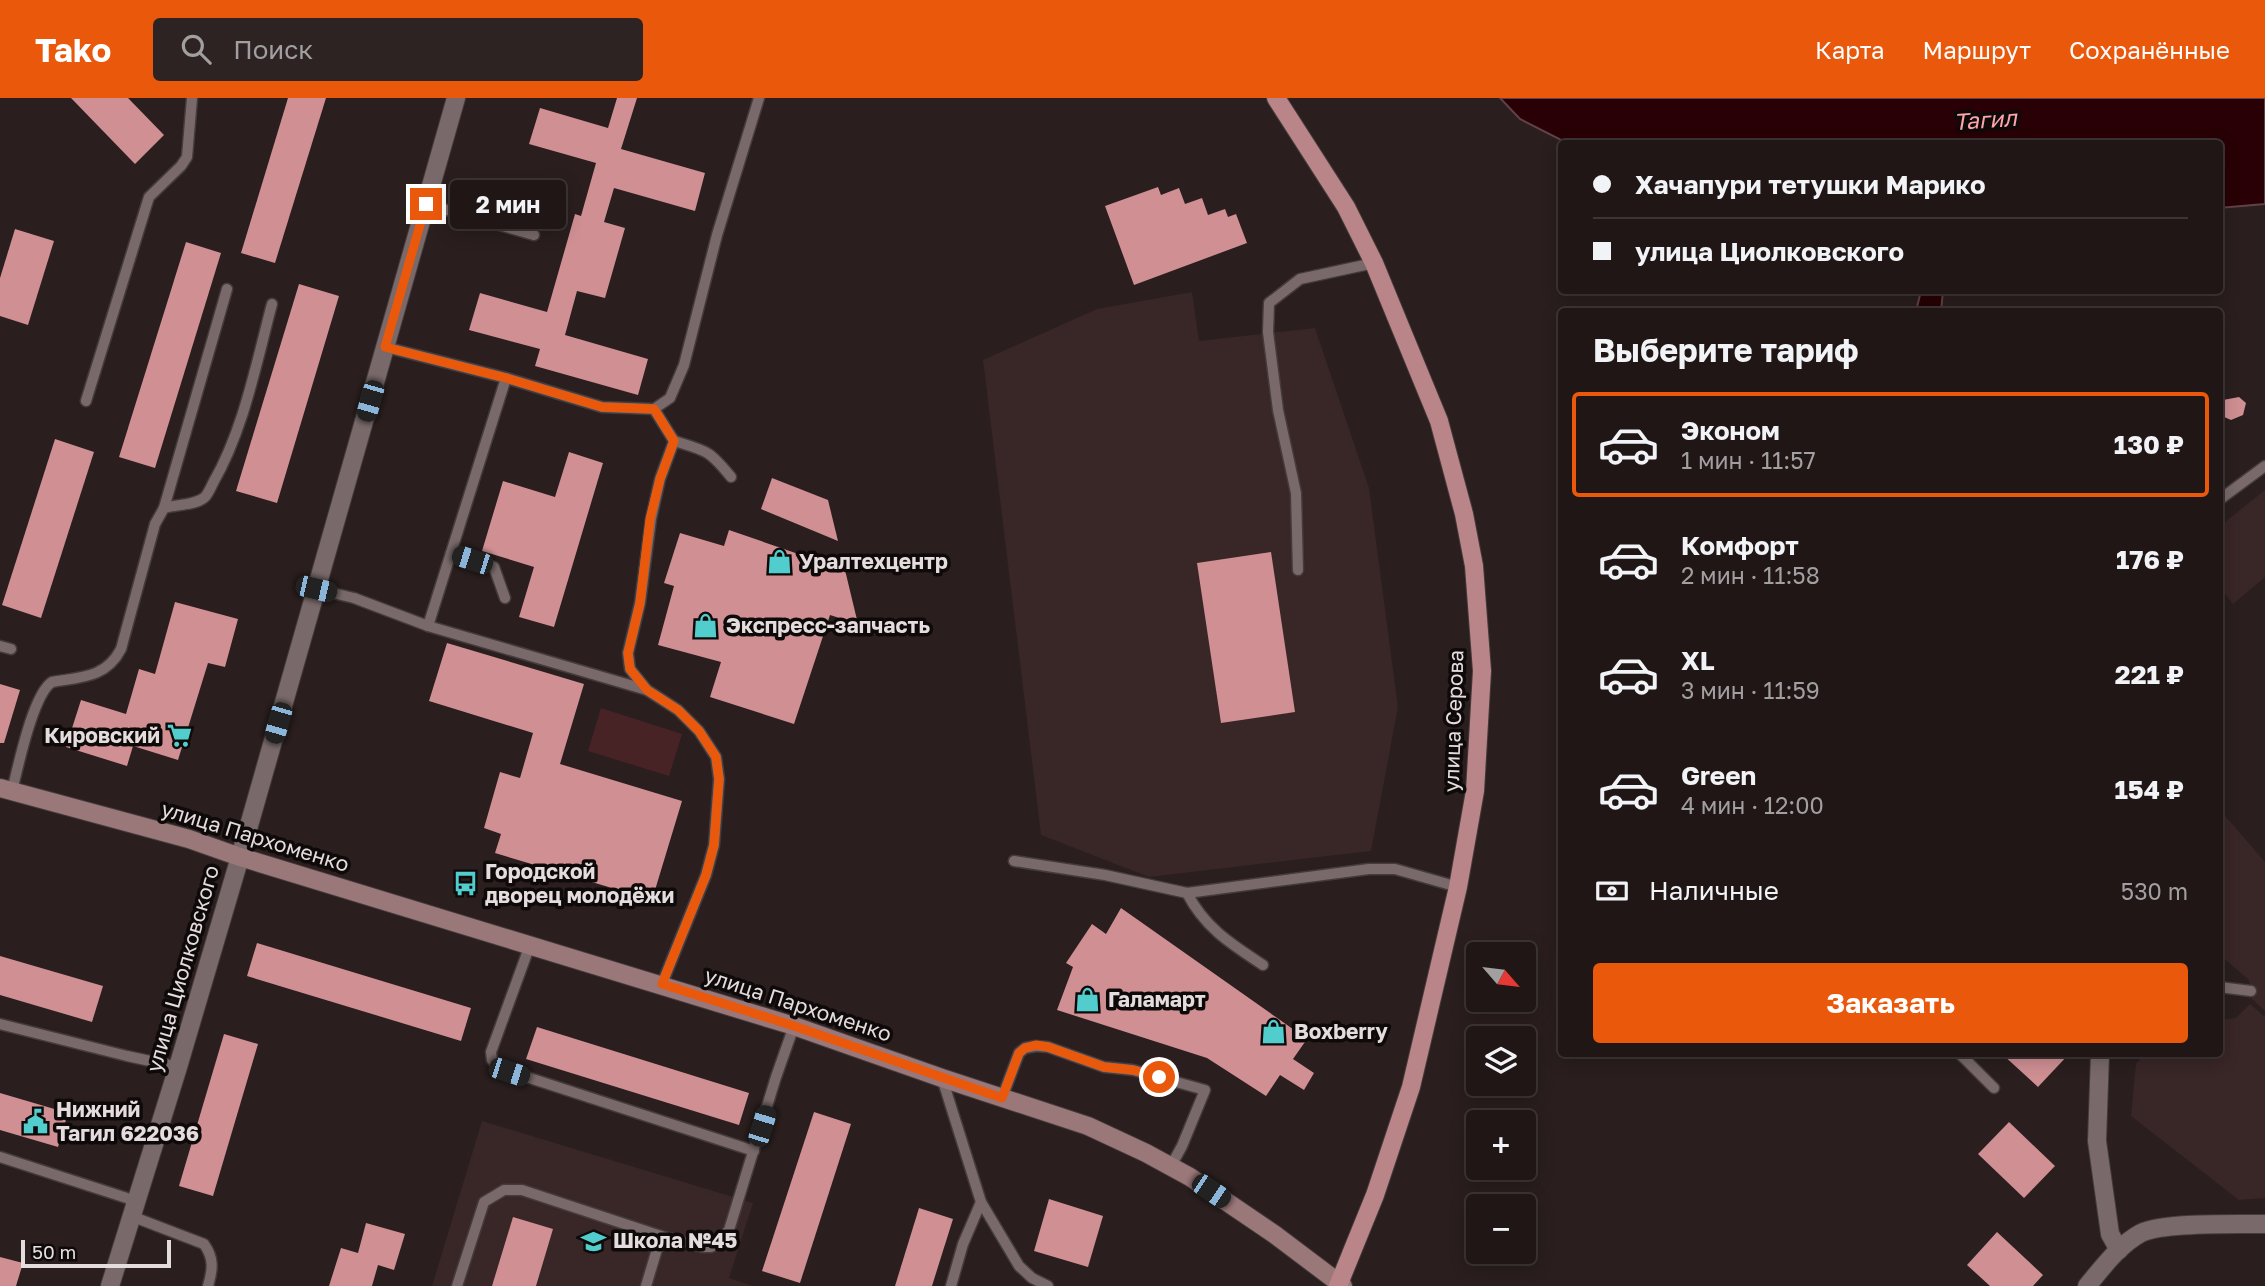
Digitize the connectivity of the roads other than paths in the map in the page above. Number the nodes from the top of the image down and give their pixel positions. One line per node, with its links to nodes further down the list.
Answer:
1 (192, 98): 12 (lane)
2 (456, 98): 5 (street, улица Циолковского)
3 (759, 98): 13 (lane)
4 (1276, 98): 7 (main road, улица Серова)
5 (426, 204): 6 (lane); 10 (street, улица Циолковского)
6 (534, 235)
7 (1374, 263): 20 (lane); 28 (main road, улица Серова)
8 (227, 289): 18 (lane)
9 (272, 304): 18 (lane)
10 (385, 347): 11 (lane); 21 (street, улица Циолковского)
11 (506, 378): 13 (lane); 19 (lane)
12 (86, 401)
13 (654, 409): 14 (lane)
14 (674, 441): 16 (lane); 24 (lane)
15 (2265, 466): 17 (lane)
16 (731, 477)
17 (2223, 497)
18 (164, 508): 25 (lane)
19 (451, 553): 22 (lane); 23 (lane)
20 (1298, 570)
21 (316, 589): 23 (lane); 26 (street, улица Циолковского)
22 (505, 598)
23 (428, 626): 24 (lane)
24 (647, 690): 32 (lane)
25 (6, 789): 26 (main road, улица Пархоменко)
26 (240, 857): 30 (main road, улица Пархоменко); 39 (street, улица Циолковского)
27 (1014, 861): 29 (lane)
28 (1458, 887): 29 (lane); 51 (main road, улица Серова)
29 (1187, 893): 31 (lane)
30 (530, 945): 32 (main road, улица Пархоменко); 43 (lane)
31 (1263, 965)
32 (662, 984): 36 (main road, улица Пархоменко)
33 (2223, 988): 34 (lane)
34 (2251, 991)
35 (0, 1024): 39 (lane)
36 (794, 1026): 40 (main road, улица Пархоменко); 43 (lane)
37 (1963, 1057): 41 (lane)
38 (2101, 1057): 50 (street)
39 (178, 1066): 47 (street, улица Циолковского)
40 (942, 1078): 42 (main road, улица Пархоменко); 46 (lane)
41 (1994, 1088)
42 (1002, 1098): 45 (main road, улица Пархоменко); 45 (lane)
43 (754, 1151): 49 (lane)
44 (0, 1157): 47 (lane)
45 (1171, 1166): 51 (main road, улица Пархоменко)
46 (981, 1202): 56 (lane); 57 (lane)
47 (134, 1208): 52 (street, улица Циолковского); 53 (lane)
48 (2265, 1224): 50 (street)
49 (661, 1236): 54 (lane); 55 (lane)
50 (2119, 1250): 58 (street)
51 (1340, 1285)
52 (110, 1286)
53 (208, 1286)
54 (457, 1286)
55 (646, 1286)
56 (951, 1286)
57 (1048, 1286)
58 (2087, 1286)

